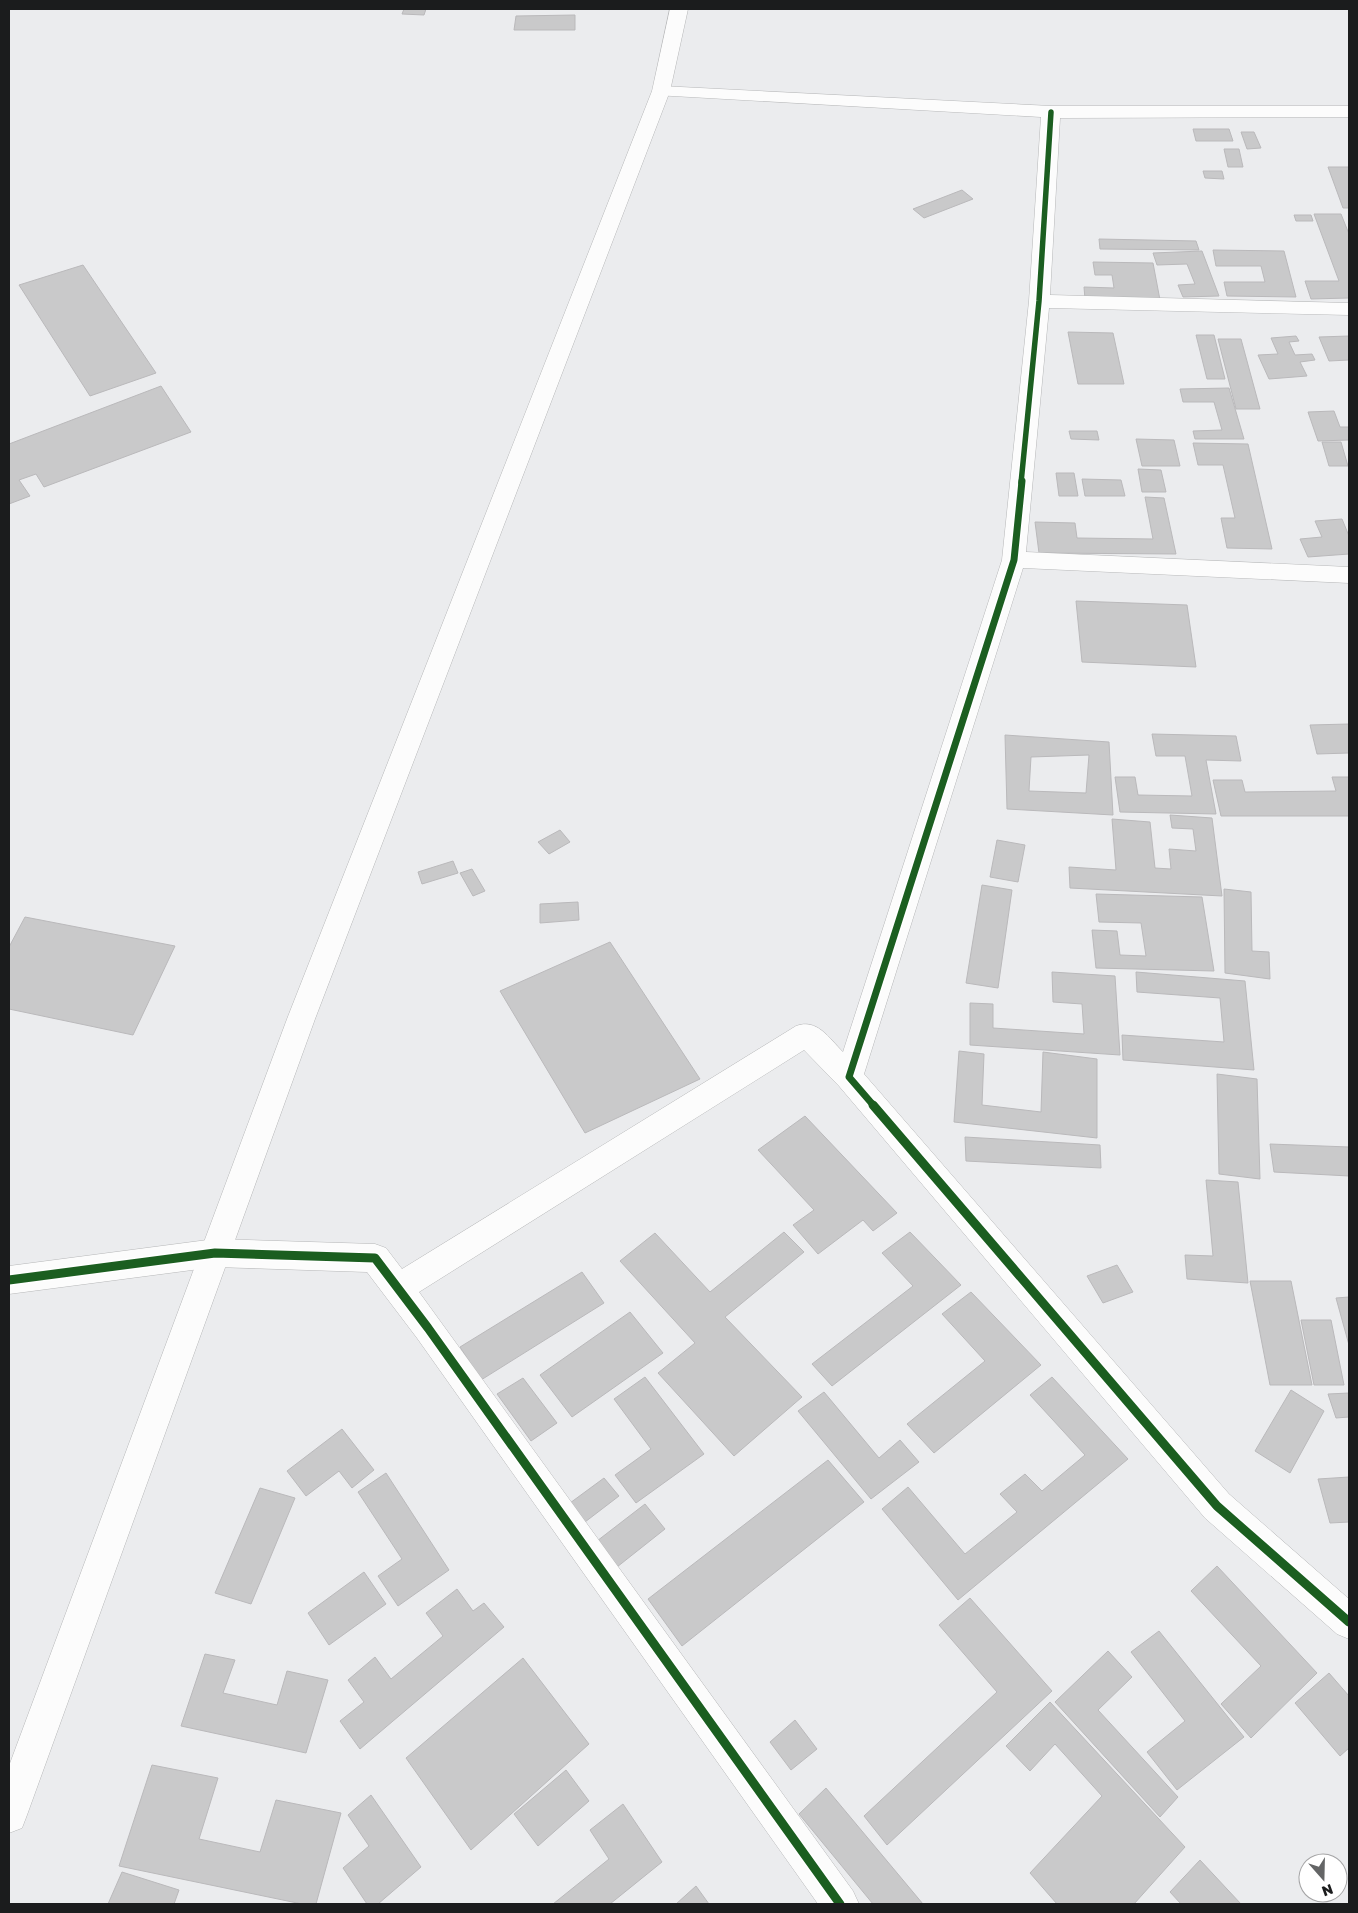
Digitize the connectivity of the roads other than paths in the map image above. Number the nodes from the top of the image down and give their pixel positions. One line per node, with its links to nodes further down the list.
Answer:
1 (678, 9): 2 (street)
2 (661, 90): 4 (street); 10 (street)
3 (1349, 111): 4 (street)
4 (1050, 112): 5 (street)
5 (1039, 301): 6 (street); 7 (street)
6 (1349, 309)
7 (1014, 560): 8 (street); 9 (street)
8 (1349, 575)
9 (849, 1077): 12 (street); 13 (street)
10 (215, 1253): 11 (street); 12 (street); 14 (street)
11 (9, 1280)
12 (398, 1288): 15 (street)
13 (1349, 1622)
14 (9, 1815)
15 (840, 1904)

